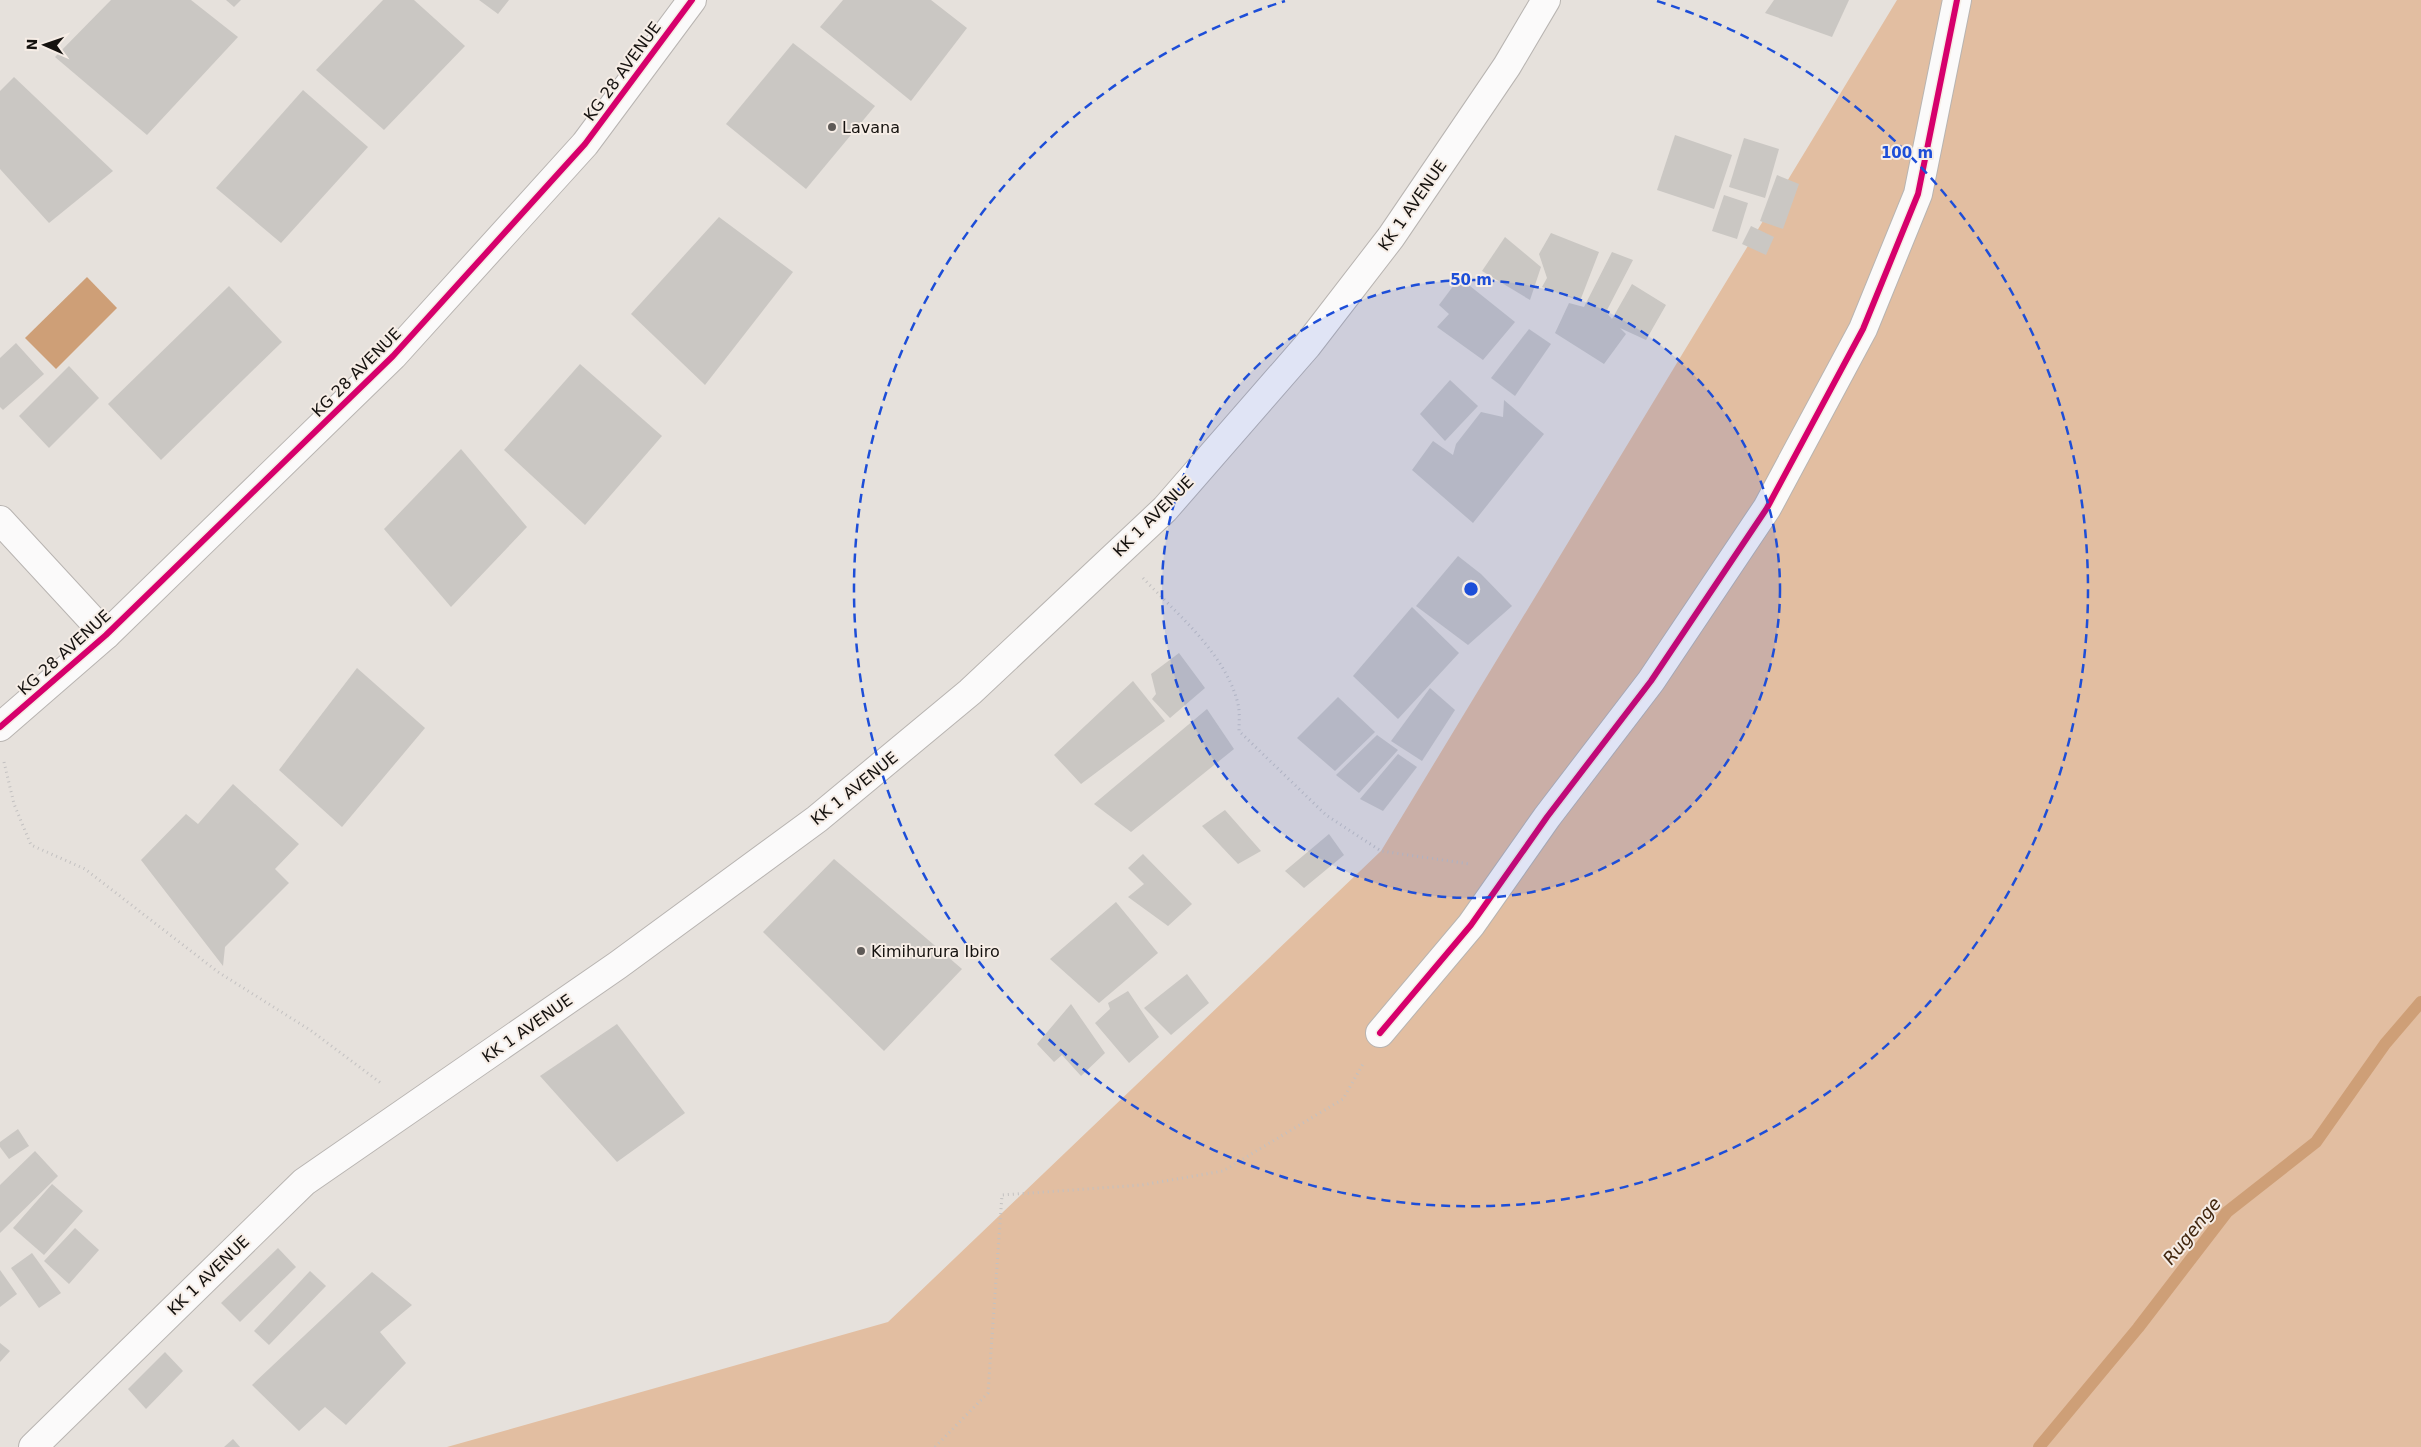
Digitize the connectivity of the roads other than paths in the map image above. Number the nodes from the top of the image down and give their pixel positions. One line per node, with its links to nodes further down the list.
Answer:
1 (692, 0): 5 (street, KG 28 AVENUE)
2 (1546, 0): 8 (street, KK 1 AVENUE)
3 (1957, 0): 7 (street)
4 (0, 520): 5 (street)
5 (106, 635): 6 (street, KG 28 AVENUE)
6 (0, 727)
7 (1380, 1033)
8 (33, 1447)

